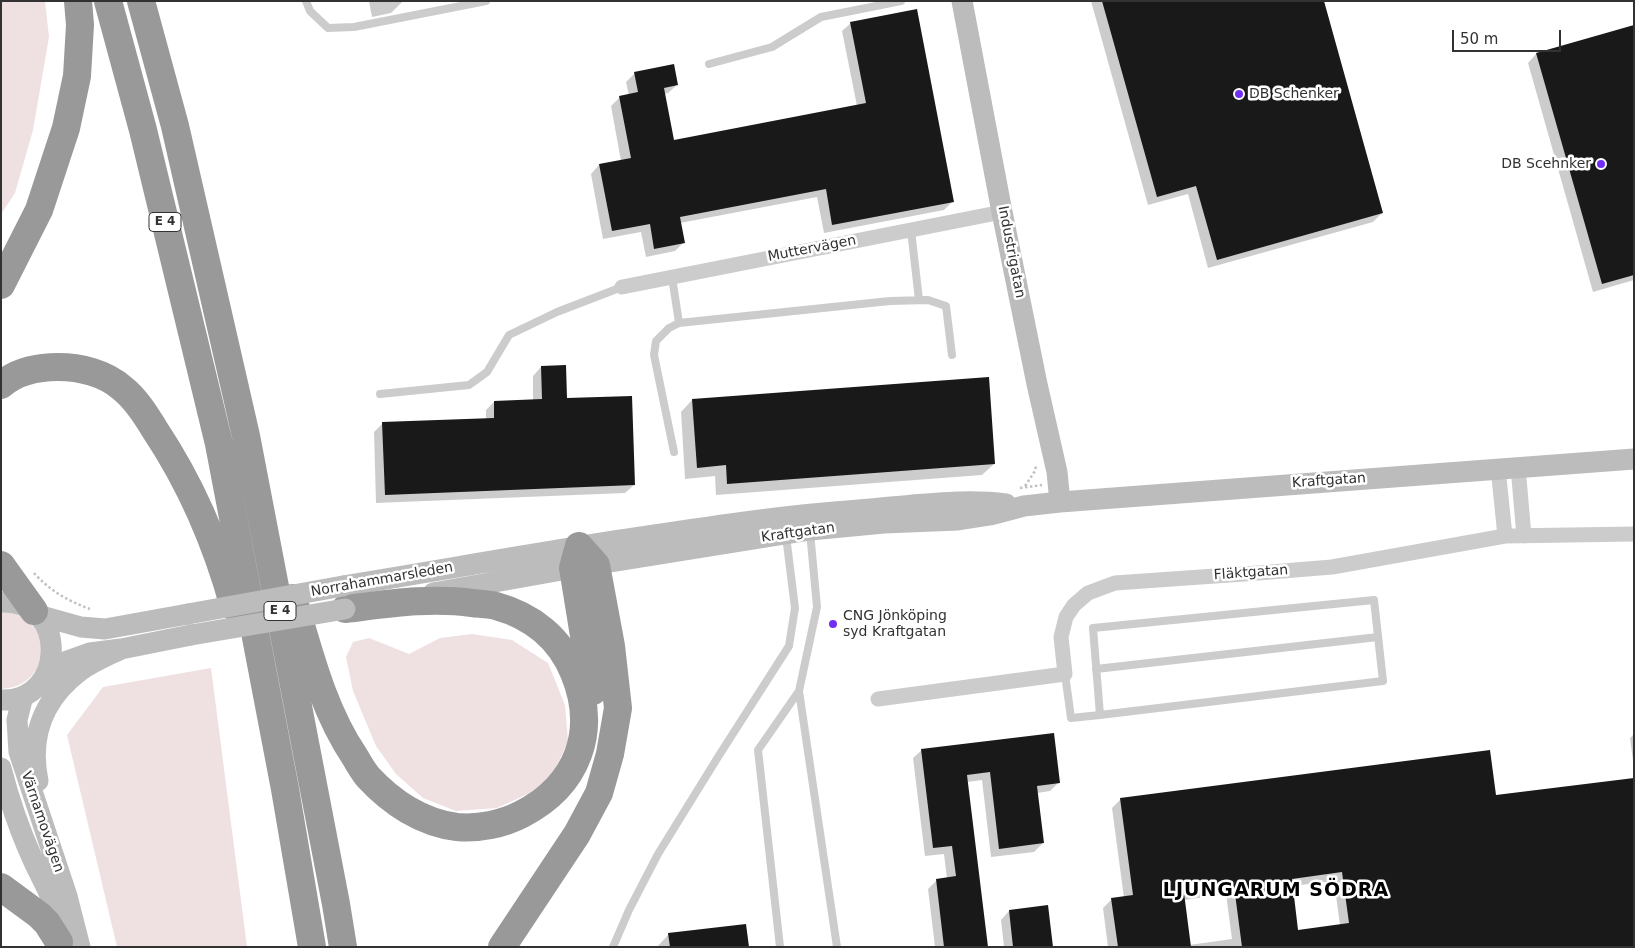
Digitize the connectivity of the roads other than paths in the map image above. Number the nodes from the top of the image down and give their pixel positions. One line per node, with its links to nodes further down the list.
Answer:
1 (78, 1): 10 (highway)
2 (108, 1): 49 (highway, E 4)
3 (141, 1): 22 (highway, E 4)
4 (306, 1): 8 (lane)
5 (486, 1): 8 (lane)
6 (901, 1): 9 (lane)
7 (962, 1): 11 (street, Industrigatan)
8 (458, 4)
9 (709, 64)
10 (55, 161): 13 (highway); 15 (highway)
11 (1002, 212): 12 (street, Muttervägen); 26 (street, Industrigatan)
12 (911, 230): 14 (street, Muttervägen); 17 (lane)
13 (1, 241)
14 (672, 277): 16 (street, Muttervägen); 18 (lane)
15 (1, 284)
16 (622, 287): 21 (lane)
17 (919, 300): 18 (lane); 19 (lane)
18 (679, 323): 23 (lane)
19 (952, 355)
20 (1, 385): 49 (highway)
21 (380, 394)
22 (246, 436): 47 (highway); 54 (highway, E 4)
23 (674, 452)
24 (1634, 459): 25 (street, Kraftgatan)
25 (1508, 468): 26 (street, Kraftgatan); 30 (street); 31 (street)
26 (1060, 502): 27 (street, Kraftgatan)
27 (803, 522): 28 (street, Kraftgatan); 32 (street, Kraftgatan); 42 (lane)
28 (785, 534): 32 (street, Kraftgatan); 56 (lane)
29 (1634, 534): 31 (street, Fläktgatan)
30 (1505, 536): 31 (street, Fläktgatan); 40 (street, Fläktgatan)
31 (1524, 536)
32 (582, 560): 34 (street, Norrahammarsleden); 47 (highway); 55 (highway)
33 (1, 565): 36 (highway)
34 (344, 598): 36 (street, Norrahammarsleden, bridge); 38 (street, Norrahammarsleden, bridge); 47 (highway)
35 (1, 602): 36 (street, Norrahammarsleden)
36 (36, 613): 41 (street)
37 (1378, 637): 39 (lane); 39 (lane); 46 (lane)
38 (121, 649): 41 (street, Norrahammarsleden); 50 (street)
39 (1096, 669): 46 (lane)
40 (1065, 674): 44 (street); 46 (lane)
41 (46, 675): 43 (street, Norrahammarsleden)
42 (799, 691): 57 (lane); 58 (lane)
43 (22, 696): 45 (street); 50 (street, Värnamovägen)
44 (878, 699)
45 (1, 700)
46 (1100, 715)
47 (582, 741)
48 (1, 768): 52 (street, Värnamovägen)
49 (285, 789): 53 (highway, E 4)
50 (47, 832): 52 (street, Värnamovägen)
51 (1, 887): 52 (highway)
52 (67, 945)
53 (312, 947)
54 (342, 947)
55 (502, 947)
56 (613, 947)
57 (780, 947)
58 (837, 947)

